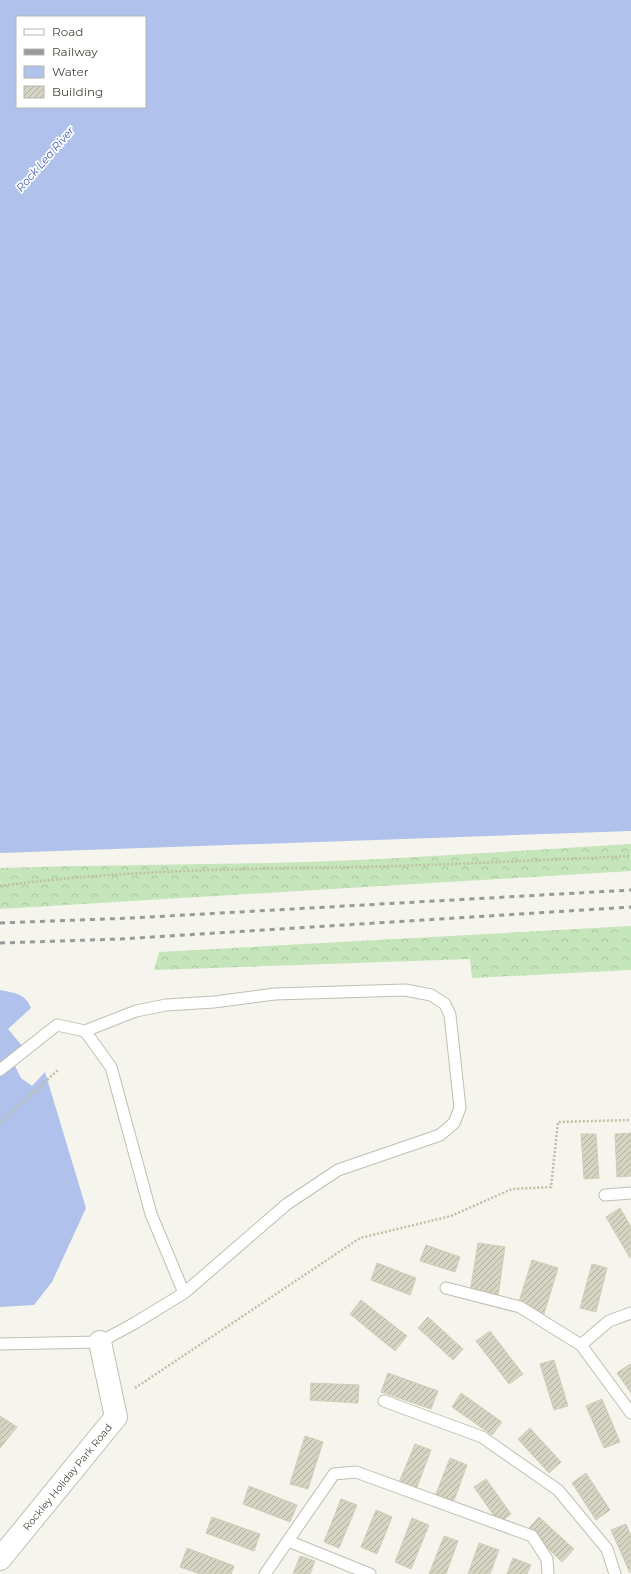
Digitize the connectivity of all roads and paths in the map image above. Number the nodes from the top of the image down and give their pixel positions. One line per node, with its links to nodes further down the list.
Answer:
1 (631, 856): 2 (path)
2 (0, 886)
3 (85, 1031): 4 (lane); 11 (lane); 11 (lane)
4 (0, 1070)
5 (58, 1070): 7 (path)
6 (631, 1120): 17 (path)
7 (0, 1123)
8 (631, 1193): 9 (lane)
9 (605, 1195)
10 (446, 1288): 15 (lane)
11 (184, 1293): 13 (lane)
12 (631, 1314): 15 (lane)
13 (100, 1342): 14 (lane); 17 (street, Rockley Holiday Park Road)
14 (0, 1344)
15 (581, 1345): 18 (lane)
16 (384, 1401): 24 (lane)
17 (113, 1403): 20 (street, Rockley Holiday Park Road)
18 (631, 1413)
19 (288, 1541): 21 (lane); 22 (lane); 23 (lane)
20 (0, 1559)
21 (265, 1574)
22 (370, 1574)
23 (548, 1574)
24 (615, 1574)

